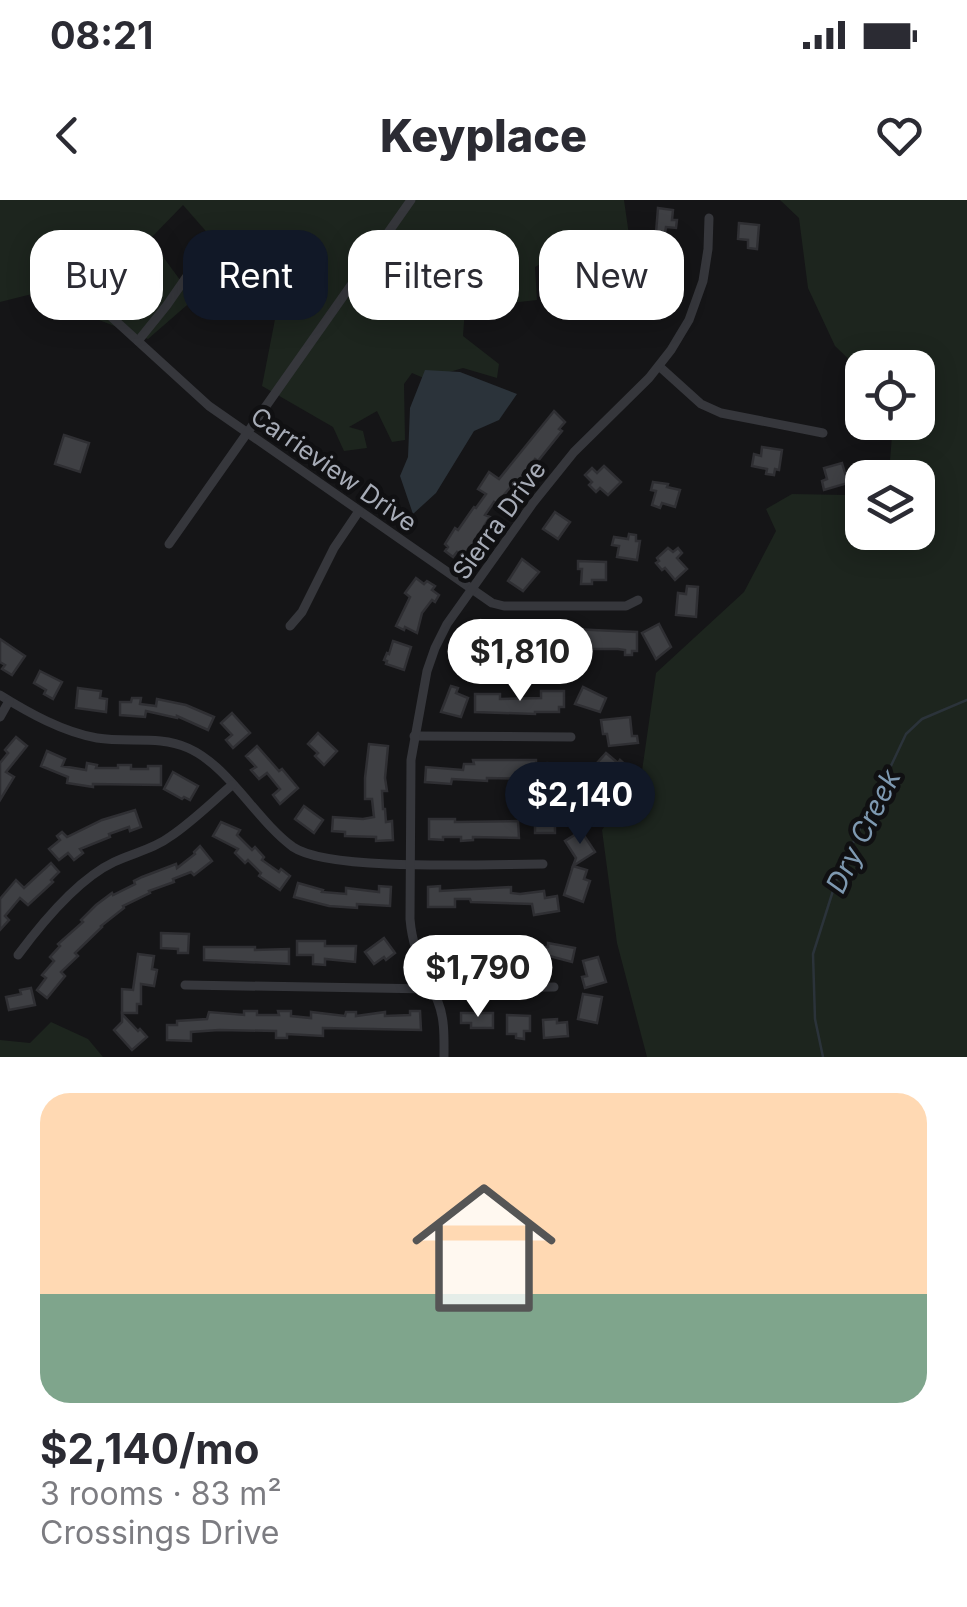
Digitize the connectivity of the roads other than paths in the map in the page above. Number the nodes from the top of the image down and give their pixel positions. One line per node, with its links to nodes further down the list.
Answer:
1 (411, 200): 3 (street)
2 (709, 218): 8 (street, Sierra Drive)
3 (390, 230)
4 (183, 281): 7 (street)
5 (348, 289): 9 (street)
6 (115, 320): 7 (street, Carrieview Drive)
7 (138, 341): 9 (street, Carrieview Drive)
8 (660, 366): 10 (street); 13 (street, Sierra Drive)
9 (246, 431): 11 (street, Carrieview Drive); 12 (street)
10 (823, 433)
11 (359, 511): 13 (street, Carrieview Drive); 15 (street)
12 (168, 544)
13 (472, 590): 14 (street, Carrieview Drive); 18 (street, Sierra Drive)
14 (638, 600)
15 (290, 626)
16 (5, 698): 17 (street); 20 (street)
17 (0, 717)
18 (414, 736): 19 (street); 21 (street, Sierra Drive)
19 (571, 737)
20 (232, 785): 21 (street); 23 (street)
21 (410, 863): 22 (street); 26 (street, Sierra Drive)
22 (543, 864)
23 (18, 955)
24 (184, 985): 26 (street)
25 (554, 987): 26 (street)
26 (432, 988): 27 (street, Sierra Drive)
27 (444, 1057)

